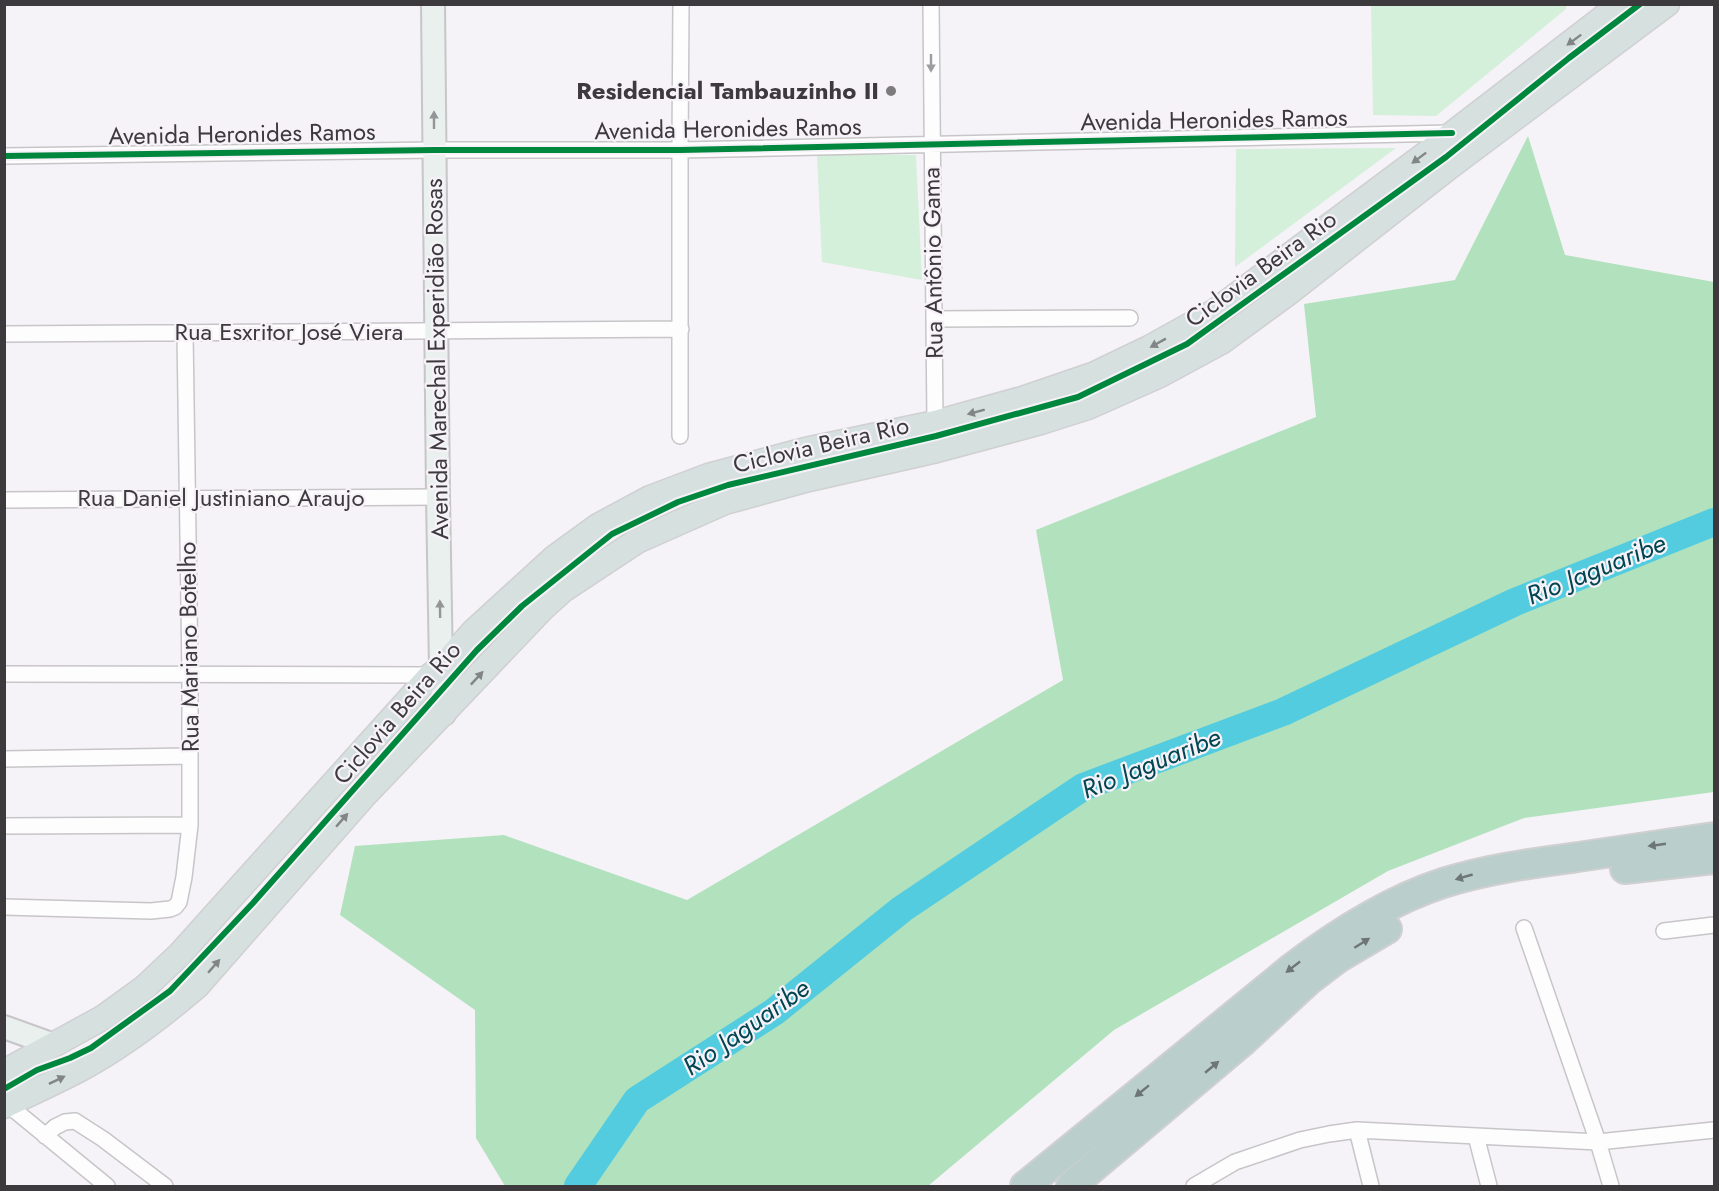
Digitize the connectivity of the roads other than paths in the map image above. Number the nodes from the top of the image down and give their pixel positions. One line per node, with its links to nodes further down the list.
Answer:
1 (433, 4): 8 (main road, Avenida Marechal Experidião Rosas, one-way to 1)
2 (681, 4): 9 (street)
3 (931, 4): 7 (street, Rua Antônio Gama, one-way to 7)
4 (1621, 4): 6 (main road, one-way to 6)
5 (1668, 4): 19 (main road)
6 (1452, 133): 7 (street, Avenida Heronides Ramos); 17 (main road, one-way to 17)
7 (931, 144): 9 (street, Avenida Heronides Ramos); 12 (street, Rua Antônio Gama)
8 (435, 150): 9 (street, Avenida Heronides Ramos); 10 (street, Avenida Heronides Ramos); 14 (main road, Avenida Marechal Experidião Rosas)
9 (680, 150): 13 (street)
10 (4, 156)
11 (1130, 318): 12 (street)
12 (934, 319): 17 (street, Rua Antônio Gama)
13 (681, 328): 14 (street, Rua Esxritor José Viera); 18 (street)
14 (436, 331): 15 (street, Rua Esxritor José Viera); 20 (main road, Avenida Marechal Experidião Rosas)
15 (185, 332): 16 (street, Rua Esxritor José Viera); 21 (street, Rua Mariano Botelho)
16 (4, 334)
17 (935, 423): 19 (street, Rua Antônio Gama); 23 (main road)
18 (680, 436)
19 (937, 450): 24 (main road)
20 (438, 497): 21 (street, Rua Daniel Justiniano Araujo); 25 (main road, Avenida Marechal Experidião Rosas, one-way to 20)
21 (187, 498): 22 (street, Rua Daniel Justiniano Araujo); 27 (street, Rua Mariano Botelho)
22 (4, 500)
23 (516, 591): 24 (main road); 25 (main road)
24 (543, 608): 28 (main road, one-way to 24)
25 (436, 672): 27 (street); 28 (main road, Avenida Marechal Experidião Rosas); 40 (main road)
26 (4, 674): 27 (street)
27 (190, 674): 29 (street, Rua Mariano Botelho)
28 (444, 714): 42 (main road, one-way to 28)
29 (190, 756): 30 (street); 31 (street, Rua Mariano Botelho)
30 (4, 759)
31 (190, 825): 32 (street); 35 (street, Rua Mariano Botelho)
32 (4, 826)
33 (1714, 837): 50 (highway, one-way to 50)
34 (1714, 859): 51 (highway, one-way to 34)
35 (4, 907)
36 (1714, 925): 38 (street)
37 (1524, 928): 47 (street)
38 (1664, 931)
39 (4, 1027): 40 (main road)
40 (54, 1045): 41 (main road)
41 (4, 1072)
42 (6, 1105): 45 (street)
43 (1357, 1130): 46 (street); 52 (street); 53 (street)
44 (1714, 1130): 47 (street)
45 (45, 1136): 48 (street); 49 (street)
46 (1476, 1136): 47 (street); 54 (street)
47 (1598, 1142): 55 (street)
48 (107, 1186)
49 (165, 1186)
50 (1025, 1186)
51 (1071, 1186)
52 (1194, 1186)
53 (1371, 1186)
54 (1489, 1186)
55 (1611, 1186)

